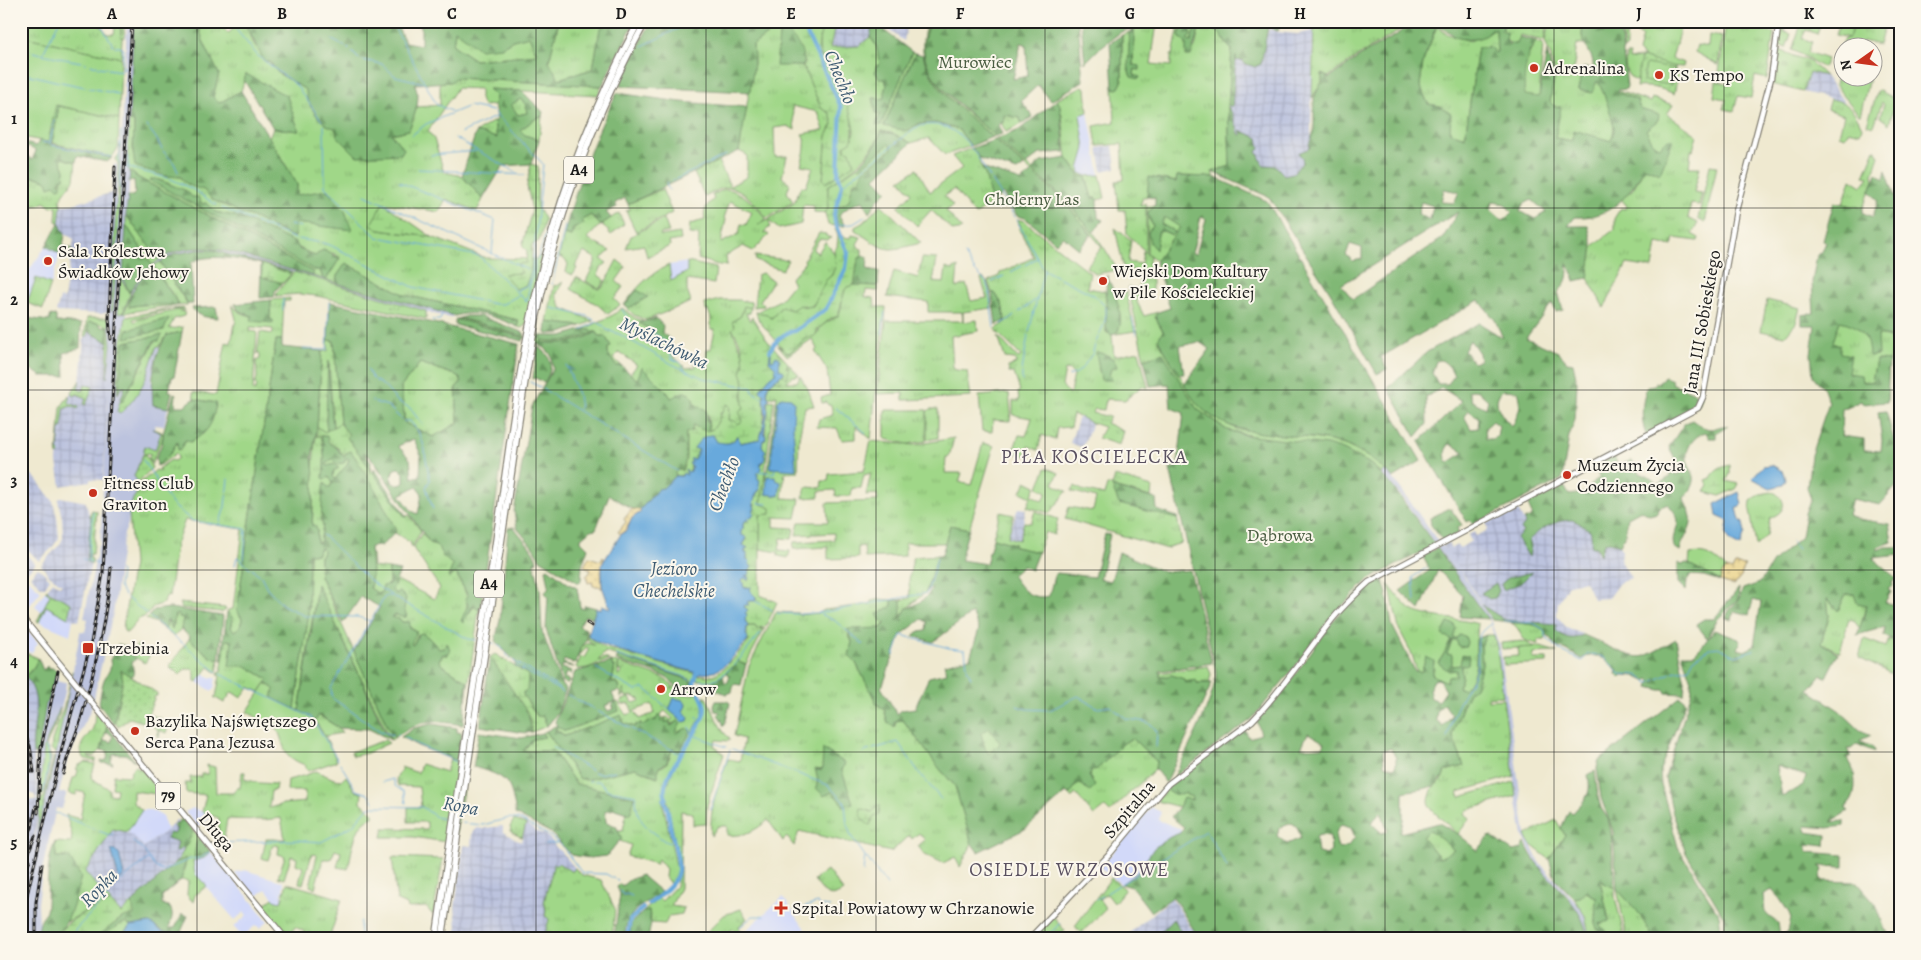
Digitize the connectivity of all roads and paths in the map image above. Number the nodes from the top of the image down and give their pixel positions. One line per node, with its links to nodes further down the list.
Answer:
1 (640, 21): 4 (highway, A4)
2 (646, 21): 4 (highway, A4)
3 (1780, 21): 6 (main road, Jana III Sobieskiego)
4 (532, 326): 7 (highway, A4)
5 (22, 618): 10 (main road, Długa / 79, bridge)
6 (1331, 622): 13 (main road, Szpitalna)
7 (456, 822): 8 (highway, A4); 9 (highway, A4)
8 (444, 880): 9 (highway, A4); 11 (highway, A4)
9 (447, 902): 12 (highway, A4)
10 (286, 939)
11 (436, 939)
12 (442, 939)
13 (1029, 939)

